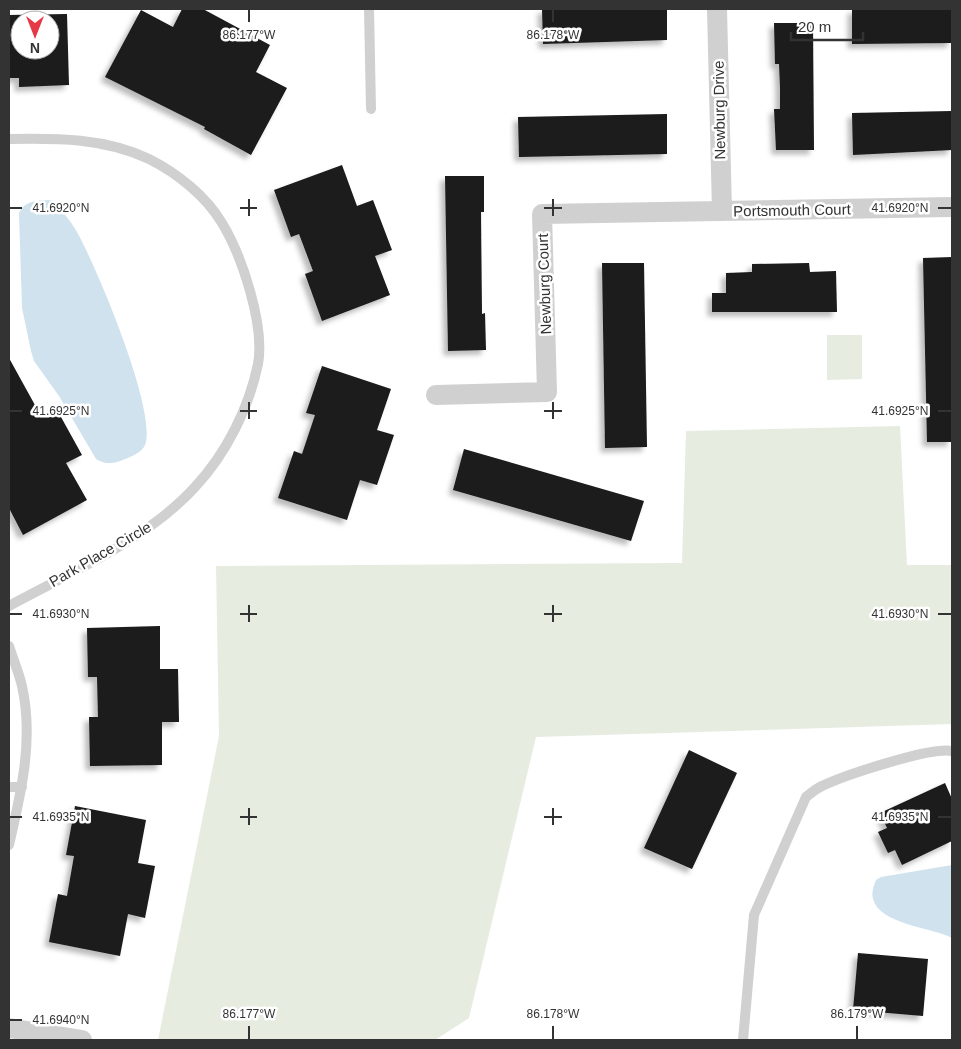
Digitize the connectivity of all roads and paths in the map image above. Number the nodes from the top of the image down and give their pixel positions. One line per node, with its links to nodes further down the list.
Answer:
1 (369, 9): 3 (lane)
2 (717, 9): 6 (street, Newburg Drive)
3 (371, 110)
4 (9, 139): 8 (lane, Park Place Circle)
5 (952, 207): 6 (street, Portsmouth Court)
6 (722, 211): 7 (street, Newburg Court)
7 (436, 395)
8 (9, 606)
9 (9, 646): 12 (lane)
10 (952, 751): 16 (lane)
11 (9, 787): 12 (lane)
12 (22, 787): 13 (lane)
13 (9, 846)
14 (9, 1028): 15 (street)
15 (82, 1040)
16 (743, 1040)

